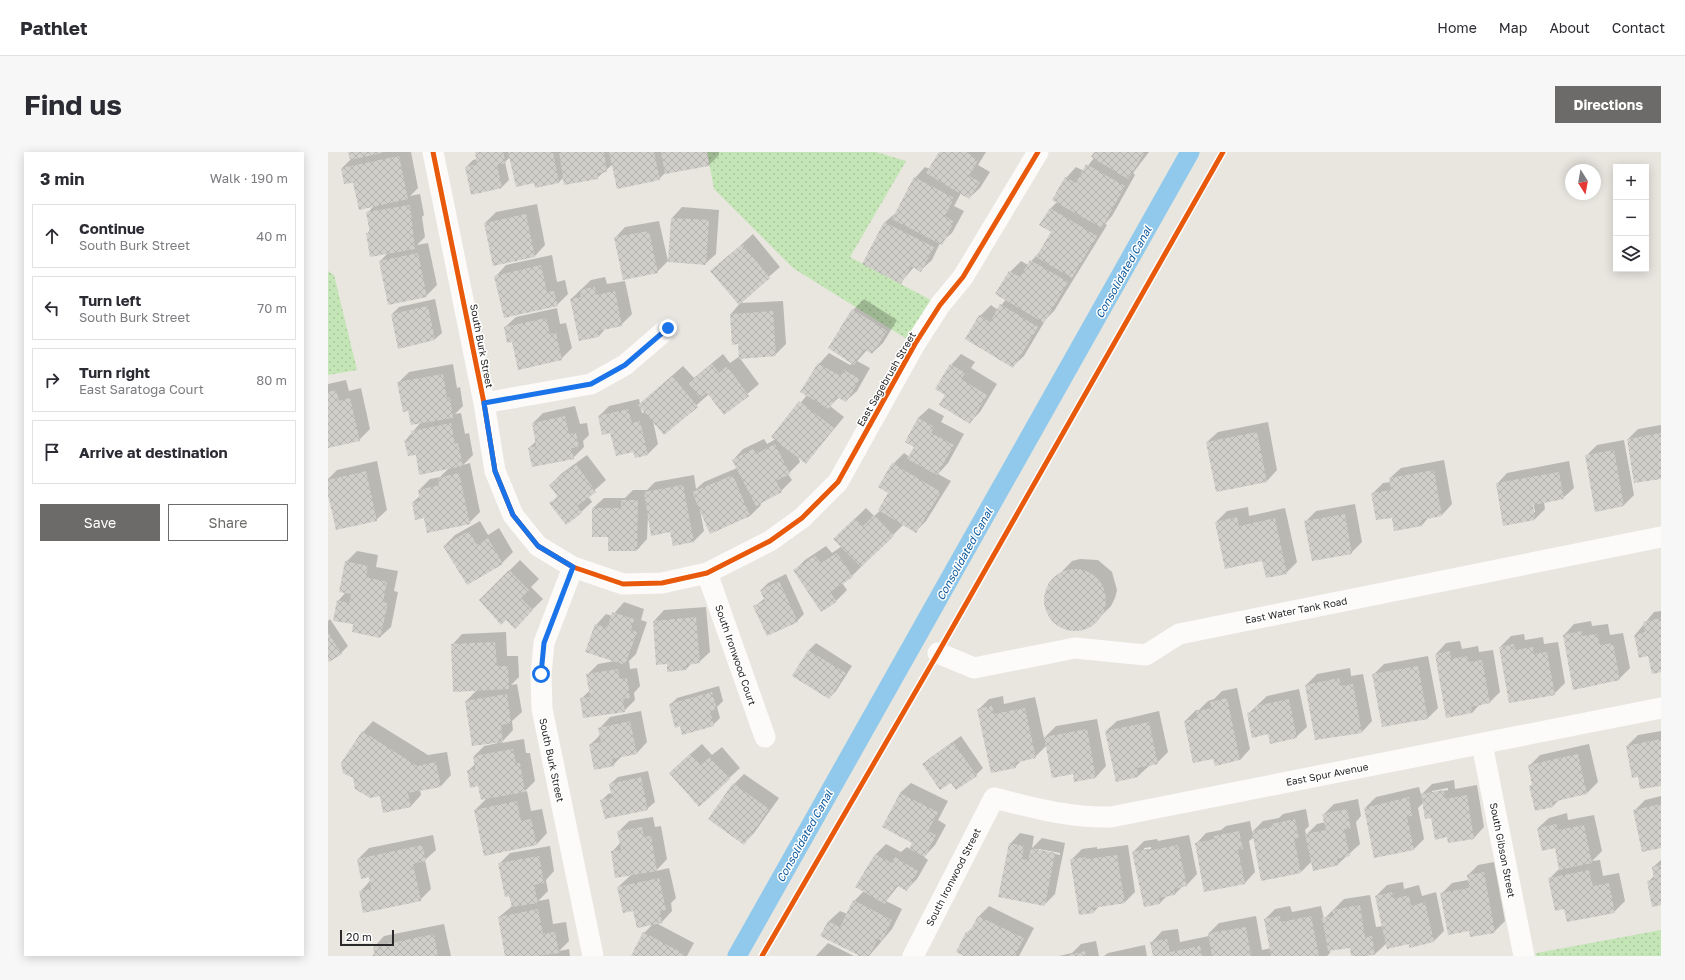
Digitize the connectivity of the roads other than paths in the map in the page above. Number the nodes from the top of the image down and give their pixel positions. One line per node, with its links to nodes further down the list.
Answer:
1 (433, 152): 4 (street, South Burk Street)
2 (1038, 152): 7 (street, East Sagebrush Street)
3 (668, 328): 4 (street)
4 (484, 403): 6 (street, South Burk Street)
5 (1661, 537): 8 (street, East Water Tank Road)
6 (573, 567): 7 (street, South Burk Street); 13 (street, South Burk Street)
7 (708, 573): 10 (street, South Ironwood Court)
8 (938, 653)
9 (1661, 708): 11 (street, East Spur Avenue)
10 (764, 737)
11 (1482, 744): 12 (street, East Spur Avenue); 15 (street, South Gibson Street)
12 (994, 798): 14 (street, South Ironwood Street)
13 (593, 956)
14 (913, 956)
15 (1524, 956)

